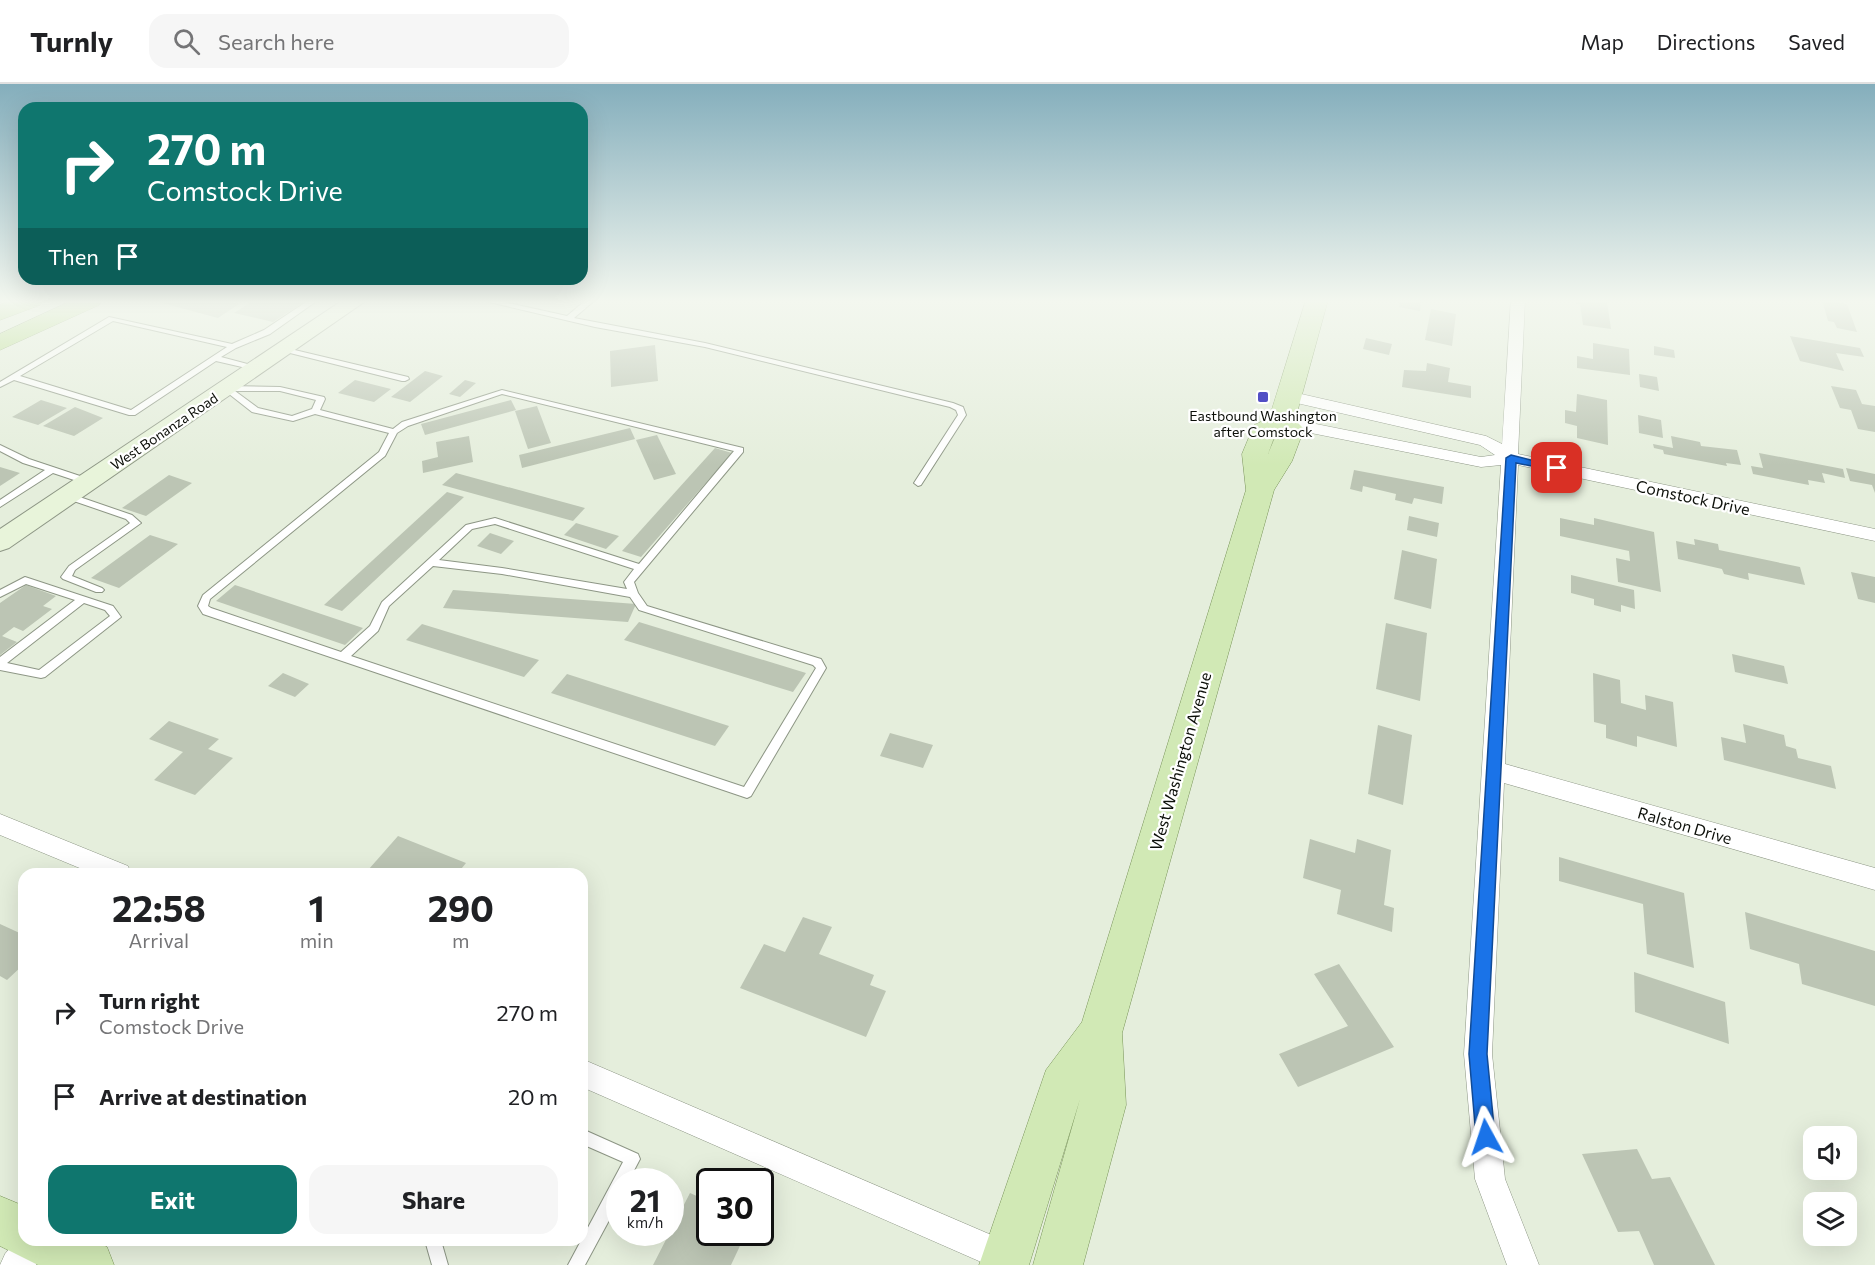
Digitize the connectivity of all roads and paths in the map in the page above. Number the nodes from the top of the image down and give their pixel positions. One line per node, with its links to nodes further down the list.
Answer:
1 (51, 355): 10 (lane)
2 (219, 355): 8 (lane)
3 (276, 355): 9 (main road, West Bonanza Road)
4 (309, 355): 11 (lane)
5 (747, 355): 22 (lane)
6 (1300, 355): 14 (main road, West Washington Avenue)
7 (1516, 355): 19 (street)
8 (214, 358): 9 (lane); 10 (lane)
9 (256, 369): 13 (main road, West Bonanza Road)
10 (13, 378): 12 (lane)
11 (405, 379)
12 (0, 385)
13 (227, 388): 15 (lane); 15 (lane); 21 (main road, West Bonanza Road)
14 (1288, 396): 16 (main road, West Washington Avenue); 19 (street, Comstock Drive)
15 (315, 411): 17 (lane)
16 (1281, 422): 19 (street, Comstock Drive); 39 (main road, West Washington Avenue)
17 (394, 432): 28 (lane); 33 (lane)
18 (0, 448): 20 (lane)
19 (1511, 458): 25 (street, Comstock Drive); 35 (street)
20 (52, 470): 21 (lane); 24 (lane)
21 (89, 482): 23 (main road, West Bonanza Road)
22 (918, 483)
23 (68, 496): 26 (main road, West Bonanza Road); 29 (lane)
24 (0, 504)
25 (1875, 535)
26 (0, 542)
27 (429, 562): 28 (lane); 31 (lane); 33 (lane)
28 (641, 568): 31 (lane)
29 (99, 590)
30 (0, 594): 32 (lane)
31 (633, 594): 33 (lane)
32 (83, 599): 34 (lane); 34 (lane)
33 (343, 657)
34 (0, 664)
35 (1495, 771): 38 (street, Ralston Drive); 57 (street)
36 (0, 824): 37 (street)
37 (105, 868)
38 (1875, 879)
39 (1100, 1033): 51 (main road, West Washington Avenue); 56 (main road, West Washington Avenue)
40 (588, 1076): 51 (street)
41 (588, 1139): 42 (lane)
42 (628, 1168)
43 (606, 1209): 46 (lane)
44 (0, 1220): 45 (main road)
45 (18, 1229)
46 (588, 1243)
47 (33, 1246): 52 (street)
48 (51, 1246): 53 (main road)
49 (435, 1246): 54 (lane)
50 (586, 1246): 55 (lane)
51 (1005, 1261)
52 (16, 1265)
53 (89, 1265)
54 (440, 1265)
55 (576, 1265)
56 (1058, 1265)
57 (1523, 1265)

